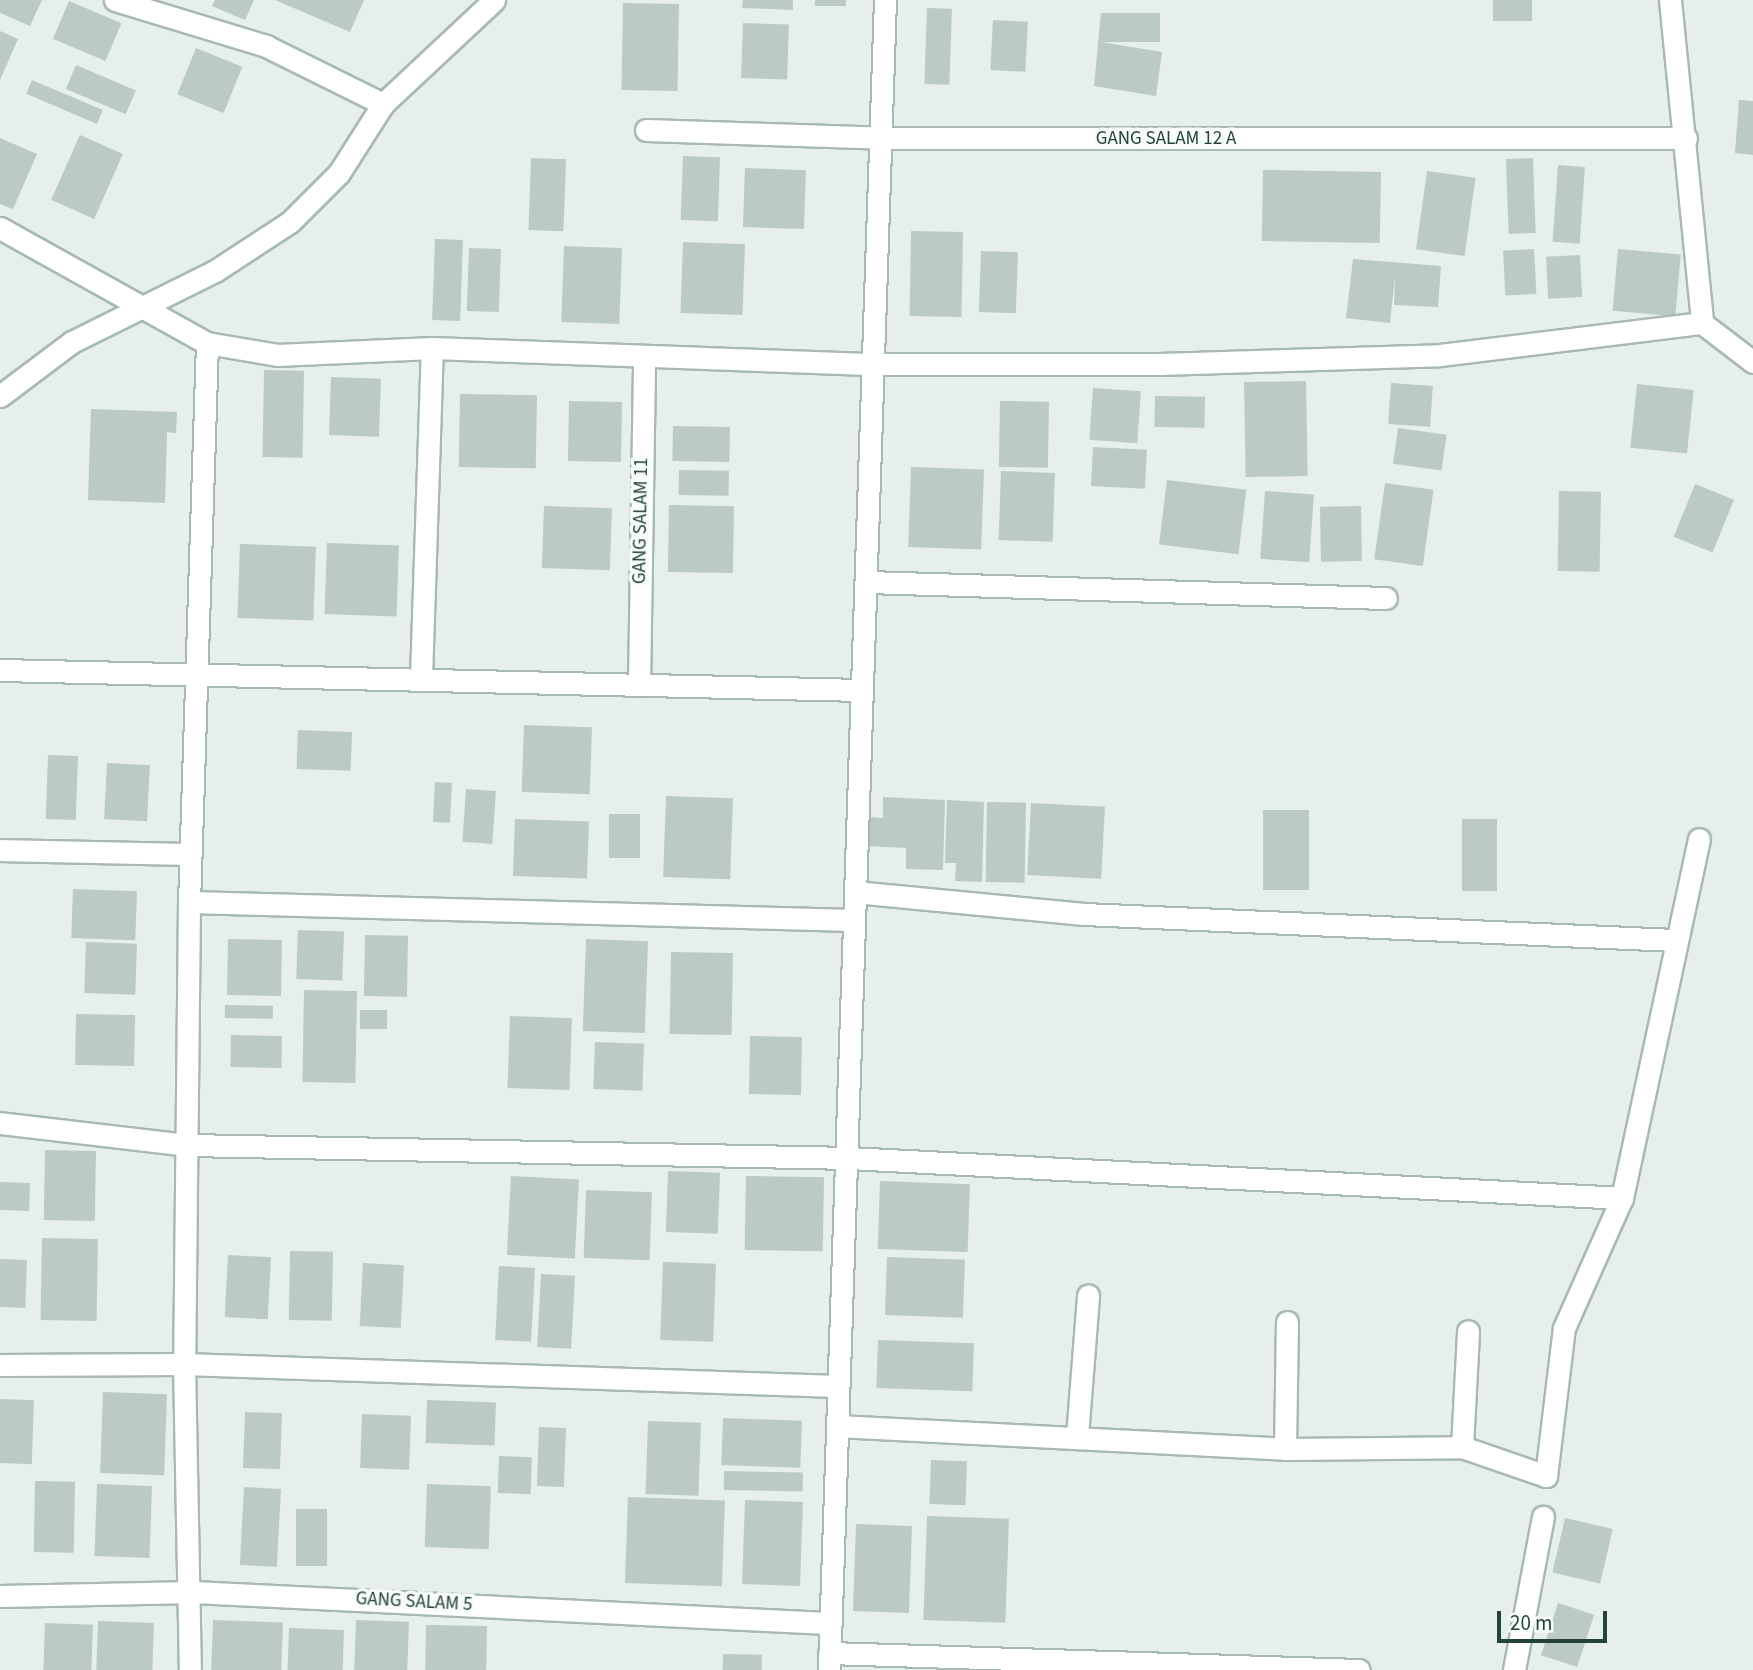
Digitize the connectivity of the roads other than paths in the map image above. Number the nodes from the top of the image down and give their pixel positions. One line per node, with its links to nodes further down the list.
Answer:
1 (116, 0): 5 (street)
2 (494, 0): 5 (street)
3 (886, 0): 7 (street)
4 (1670, 0): 8 (street)
5 (383, 104): 10 (street)
6 (646, 130): 7 (street, GANG SALAM 12 A)
7 (883, 138): 8 (street, GANG SALAM 12 A); 16 (street)
8 (1686, 138): 11 (street)
9 (0, 228): 10 (street)
10 (151, 309): 12 (street); 17 (street)
11 (1702, 323): 15 (street); 16 (street)
12 (207, 343): 13 (street); 21 (street)
13 (432, 348): 14 (street); 22 (street)
14 (644, 357): 16 (street); 23 (street, GANG SALAM 11)
15 (1753, 362)
16 (875, 364): 18 (street)
17 (0, 396)
18 (867, 582): 19 (street); 24 (street)
19 (1386, 598)
20 (0, 670): 21 (street)
21 (197, 671): 22 (street); 27 (street)
22 (421, 677): 23 (street)
23 (639, 685): 24 (street)
24 (859, 690): 28 (street)
25 (1699, 839): 31 (street)
26 (0, 850): 27 (street)
27 (190, 854): 29 (street)
28 (855, 892): 30 (street); 31 (street)
29 (189, 902): 30 (street); 33 (street)
30 (853, 920): 34 (street)
31 (1675, 940): 35 (street)
32 (0, 1123): 33 (street)
33 (187, 1144): 34 (street); 39 (street)
34 (849, 1158): 35 (street); 41 (street)
35 (1622, 1198): 44 (street)
36 (1088, 1295): 43 (street)
37 (1287, 1322): 45 (street)
38 (1468, 1331): 44 (street)
39 (184, 1364): 40 (street); 41 (street); 47 (street)
40 (0, 1366)
41 (837, 1386): 42 (street)
42 (837, 1426): 43 (street); 49 (street)
43 (1077, 1436): 45 (street)
44 (1462, 1447): 45 (street)
45 (1285, 1449)
46 (1543, 1517): 53 (street)
47 (193, 1592): 48 (street, GANG SALAM 5); 49 (street, GANG SALAM 5); 51 (street)
48 (0, 1597)
49 (827, 1623): 50 (street)
50 (829, 1662): 52 (street)
51 (190, 1670)
52 (1359, 1670)
53 (1514, 1670)

